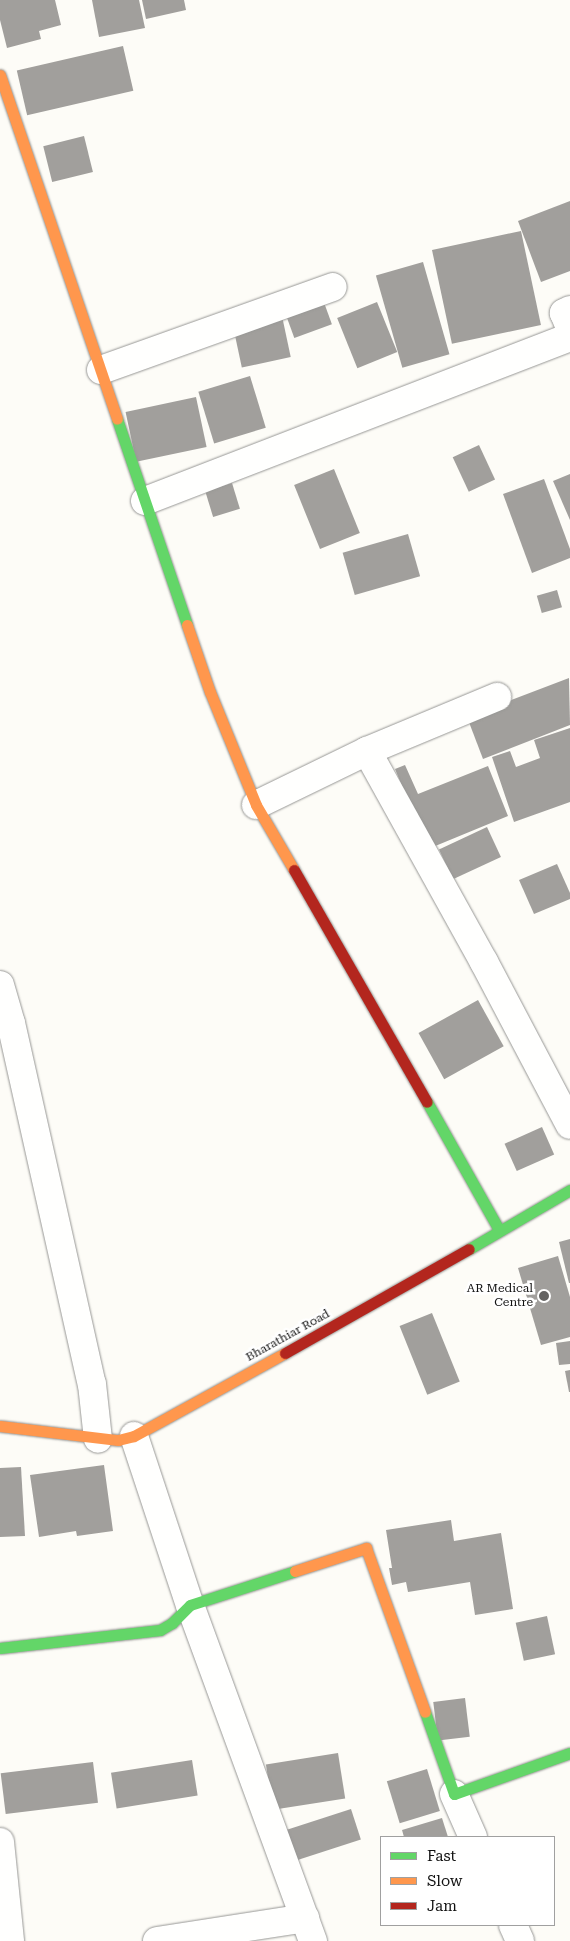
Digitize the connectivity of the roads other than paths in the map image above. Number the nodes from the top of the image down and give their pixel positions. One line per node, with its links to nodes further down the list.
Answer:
1 (0, 75): 6 (street)
2 (333, 287): 6 (street)
3 (570, 310): 4 (street)
4 (570, 328)
5 (570, 337): 7 (street)
6 (100, 370): 7 (street)
7 (145, 502): 10 (street)
8 (497, 697): 9 (street)
9 (367, 751): 10 (street); 12 (street)
10 (256, 805): 14 (street)
11 (0, 985): 17 (street)
12 (570, 1125)
13 (570, 1190): 14 (street, Bharathiar Road)
14 (500, 1230): 16 (street, Bharathiar Road)
15 (0, 1426): 17 (street, Bharathiar Road)
16 (134, 1436): 17 (street, Bharathiar Road); 18 (street)
17 (98, 1439)
18 (190, 1605): 19 (street); 21 (street); 25 (street)
19 (0, 1648)
20 (570, 1753): 21 (street)
21 (454, 1794): 22 (street)
22 (474, 1836)
23 (0, 1842): 26 (street)
24 (513, 1926): 28 (street)
25 (309, 1930): 27 (street)
26 (10, 1941)
27 (157, 1941)
28 (520, 1941)

